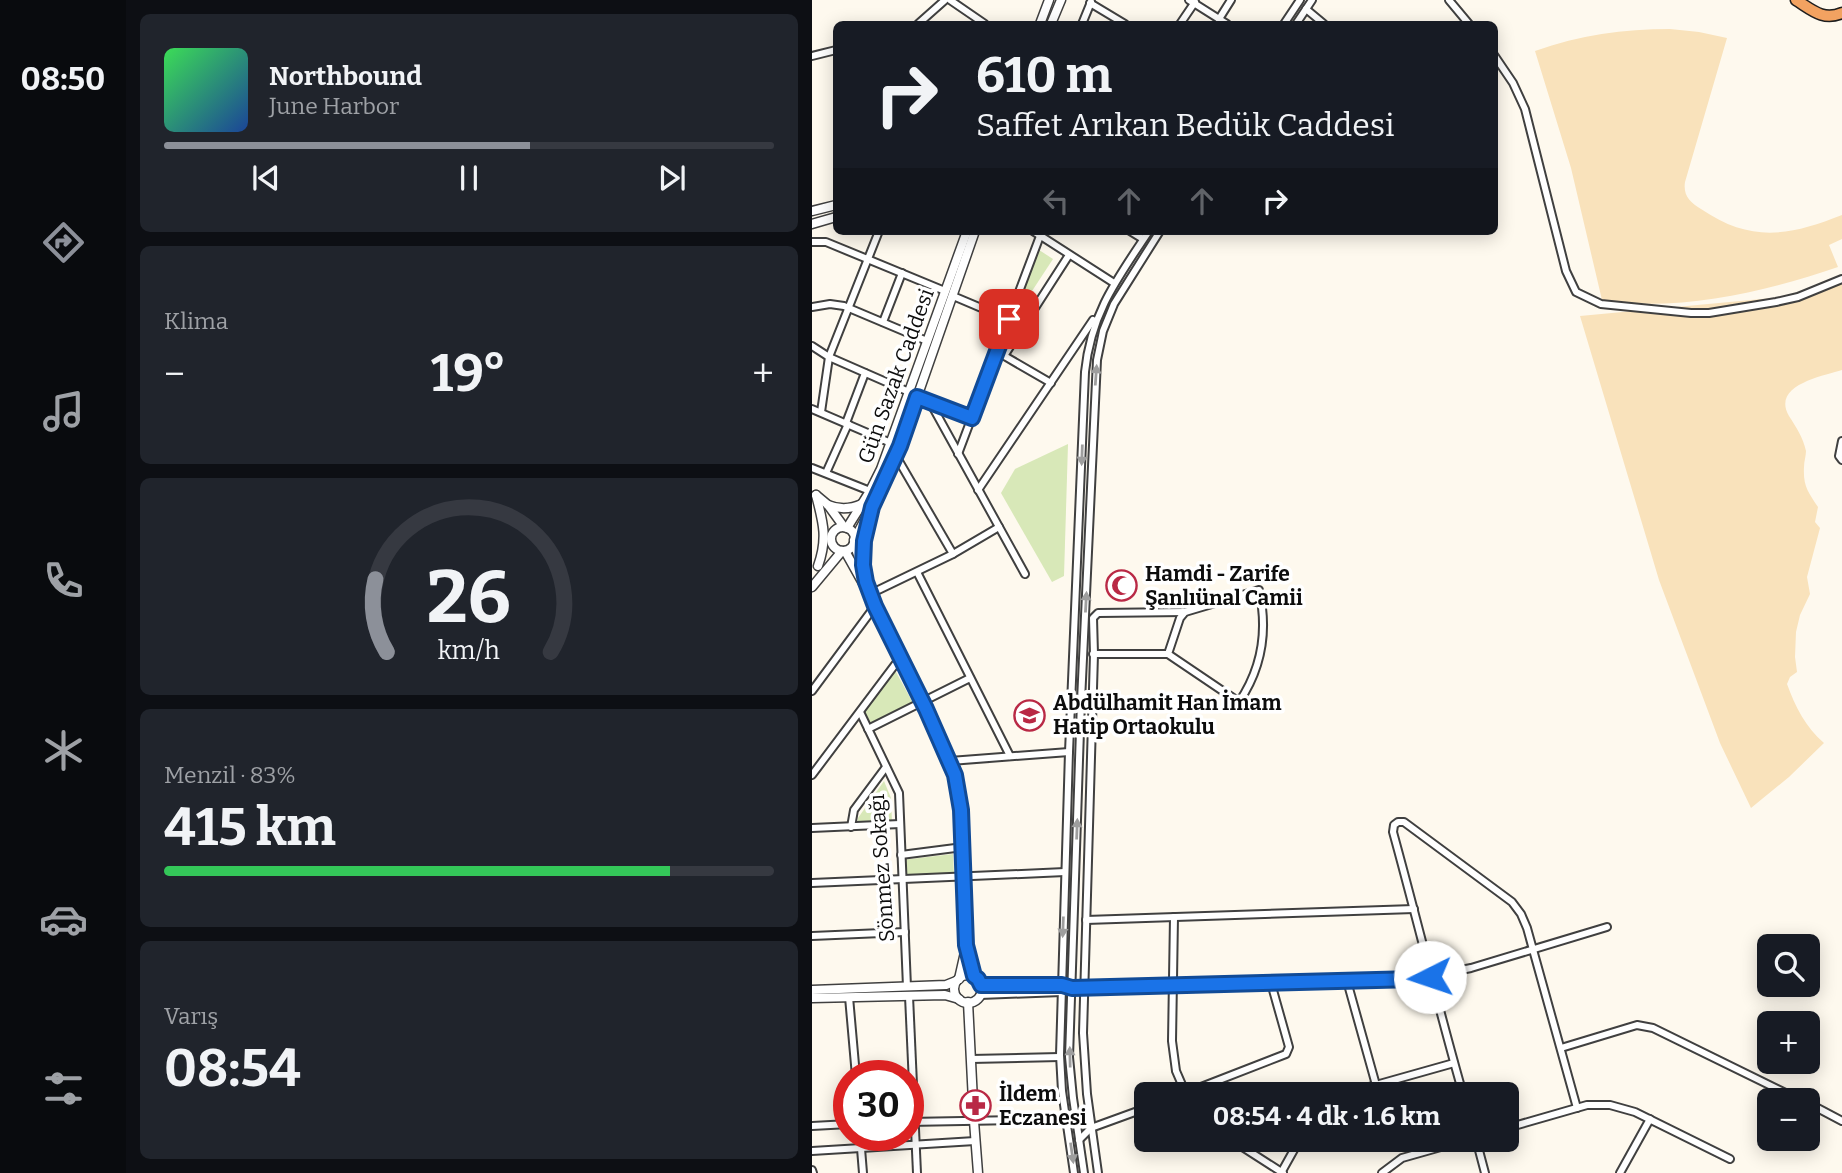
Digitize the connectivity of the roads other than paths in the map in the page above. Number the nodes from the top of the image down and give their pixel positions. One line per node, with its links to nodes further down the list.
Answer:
1 (947, 0): 14 (street); 15 (street)
2 (1049, 0): 16 (street)
3 (1060, 0): 17 (street)
4 (1231, 0): 13 (street)
5 (1300, 0): 22 (street)
6 (1312, 0): 11 (street)
7 (1449, 0): 25 (street)
8 (1796, 0): 12 (highway)
9 (1193, 1): 13 (street); 20 (street)
10 (1091, 2): 18 (street); 19 (street)
11 (1306, 9): 23 (street); 24 (street)
12 (1842, 13)
13 (1219, 19): 21 (street)
14 (923, 21)
15 (980, 21)
16 (1041, 21)
17 (1052, 21)
18 (1083, 21)
19 (1120, 21)
20 (1182, 21)
21 (1222, 21)
22 (1286, 21)
23 (1298, 21)
24 (1320, 21)
25 (1466, 21)
26 (833, 52): 27 (street)
27 (812, 57)
28 (1498, 61): 46 (street)
29 (833, 206): 30 (street)
30 (812, 211)
31 (833, 218): 32 (street)
32 (812, 224)
33 (877, 235): 44 (street)
34 (967, 235): 48 (street, Gün Sazak Caddesi)
35 (1051, 235): 41 (street)
36 (1136, 235): 40 (street)
37 (1146, 235): 40 (street)
38 (1157, 235): 95 (street, one-way to 38)
39 (1040, 236): 41 (street); 52 (street)
40 (1143, 240): 47 (street)
41 (1049, 241): 43 (street)
42 (812, 242): 44 (street)
43 (1069, 255): 47 (street); 54 (street)
44 (868, 258): 45 (street); 50 (street)
45 (902, 273): 48 (street); 53 (street)
46 (1842, 279)
47 (1114, 283): 51 (street)
48 (949, 294): 52 (street); 55 (street, Gün Sazak Caddesi); 62 (street, Gün Sazak Caddesi)
49 (812, 307): 50 (street)
50 (849, 308): 53 (street); 59 (street)
51 (1100, 310): 61 (street); 104 (street, one-way to 104)
52 (1009, 319): 54 (street); 57 (street)
53 (883, 322): 55 (street)
54 (1024, 326): 58 (street)
55 (927, 341): 62 (street, Gün Sazak Caddesi)
56 (812, 346): 59 (street)
57 (997, 351): 58 (street); 66 (street)
58 (1004, 356): 61 (street)
59 (829, 357): 60 (street); 65 (street)
60 (865, 373): 62 (street); 67 (street)
61 (1051, 383): 75 (street)
62 (913, 395): 63 (street); 69 (street, Gün Sazak Caddesi); 71 (street, Gün Sazak Caddesi)
63 (930, 402): 66 (street); 70 (street)
64 (812, 409): 65 (street)
65 (821, 412): 67 (street)
66 (972, 418): 70 (street)
67 (847, 424): 69 (street); 74 (street)
68 (1842, 441): 72 (street)
69 (891, 443): 76 (street, Gün Sazak Caddesi)
70 (958, 454): 75 (street)
71 (896, 456): 79 (street, Gün Sazak Caddesi); 85 (street)
72 (1842, 460)
73 (812, 468): 74 (street)
74 (826, 473): 76 (street)
75 (978, 490): 80 (street)
76 (870, 491): 79 (street, Gün Sazak Caddesi)
77 (813, 494): 78 (street); 82 (street); 86 (street)
78 (828, 505): 79 (street); 81 (street)
79 (867, 506): 81 (street, Gün Sazak Caddesi); 83 (street, Gün Sazak Caddesi); 90 (street)
80 (999, 527): 85 (street); 89 (street)
81 (845, 528): 82 (street); 83 (street)
82 (831, 538): 84 (street); 86 (street)
83 (854, 542): 84 (street); 90 (street)
84 (843, 551): 91 (street); 92 (street)
85 (953, 554): 87 (street)
86 (818, 566): 88 (street)
87 (917, 572): 92 (street); 99 (street)
88 (812, 574)
89 (1025, 574)
90 (866, 582): 92 (street)
91 (812, 587)
92 (870, 594): 93 (street)
93 (875, 606): 98 (street); 100 (street)
94 (1185, 612): 96 (street); 97 (street); 97 (street)
95 (1083, 653): 96 (street); 133 (street, one-way to 95)
96 (1094, 654): 97 (street); 120 (street)
97 (1168, 654)
98 (900, 658): 101 (street); 102 (street)
99 (970, 678): 101 (street); 105 (street)
100 (812, 691)
101 (923, 702): 103 (street); 106 (street)
102 (860, 712): 103 (street, Sönmez Sokağı); 108 (street)
103 (868, 729): 107 (street, Sönmez Sokağı)
104 (1069, 752): 105 (street); 114 (street)
105 (1010, 756): 106 (street)
106 (950, 761): 112 (street)
107 (886, 767): 109 (street, Sönmez Sokağı); 110 (street)
108 (812, 775)
109 (900, 824): 110 (street); 113 (street, Sönmez Sokağı)
110 (851, 827): 111 (street)
111 (812, 828)
112 (963, 847): 113 (street); 115 (street)
113 (901, 855): 116 (street, Sönmez Sokağı)
114 (1065, 872): 115 (street); 135 (street, one-way to 135)
115 (964, 876): 116 (street); 124 (street)
116 (902, 879): 117 (street); 122 (street, Sönmez Sokağı)
117 (812, 883)
118 (1414, 909): 119 (street); 125 (street); 127 (street)
119 (1174, 918): 120 (street); 132 (street)
120 (1086, 920): 134 (street)
121 (1607, 927): 125 (street)
122 (905, 932): 123 (street); 137 (street, Sönmez Sokağı)
123 (812, 936)
124 (966, 945): 126 (street); 128 (street)
125 (1533, 950): 127 (street); 143 (street)
126 (974, 976): 128 (street); 131 (street)
127 (1430, 977): 129 (street); 148 (street)
128 (958, 980): 137 (street); 141 (street)
129 (1347, 981): 130 (street); 151 (street)
130 (1271, 983): 132 (street); 150 (street)
131 (981, 985): 135 (street); 138 (street)
132 (1173, 986): 134 (street); 149 (street)
133 (1072, 988): 134 (street); 135 (street); 163 (street, one-way to 133)
134 (1084, 988): 167 (street)
135 (1062, 989): 138 (street); 144 (street)
136 (812, 990): 137 (street)
137 (908, 992): 139 (street); 141 (street); 147 (street, Sönmez Sokağı)
138 (980, 995): 142 (street)
139 (849, 997): 140 (street); 146 (street)
140 (812, 999)
141 (959, 999): 142 (street)
142 (968, 1002): 145 (street)
143 (1561, 1048): 154 (street); 155 (street)
144 (1060, 1057): 145 (street); 158 (street)
145 (971, 1059): 160 (street)
146 (855, 1060)
147 (910, 1060)
148 (1454, 1063): 152 (street); 153 (street)
149 (1180, 1082)
150 (1213, 1082)
151 (1375, 1082)
152 (1387, 1082)
153 (1460, 1082)
154 (1775, 1088)
155 (1577, 1108): 159 (street); 165 (street)
156 (1820, 1109): 161 (street)
157 (1134, 1112): 167 (street)
158 (1066, 1119): 160 (street); 183 (street, one-way to 183)
159 (1650, 1119): 179 (street); 189 (street)
160 (974, 1121): 162 (street); 169 (street)
161 (1842, 1121)
162 (924, 1122)
163 (1077, 1123): 167 (street); 168 (street)
164 (833, 1125): 166 (street)
165 (1519, 1125)
166 (812, 1126)
167 (1091, 1128): 168 (street); 185 (street)
168 (1079, 1140): 184 (street)
169 (975, 1141): 170 (street); 182 (street)
170 (924, 1144)
171 (833, 1149): 172 (street)
172 (812, 1150)
173 (861, 1151): 180 (street)
174 (916, 1151): 181 (street, Sönmez Sokağı)
175 (1250, 1152): 186 (street)
176 (1293, 1152): 186 (street)
177 (1423, 1152): 187 (street)
178 (1479, 1152): 188 (street)
179 (1730, 1159)
180 (863, 1173)
181 (917, 1173)
182 (978, 1173)
183 (1074, 1173)
184 (1084, 1173)
185 (1098, 1173)
186 (1282, 1173)
187 (1382, 1173)
188 (1485, 1173)
189 (1620, 1173)

